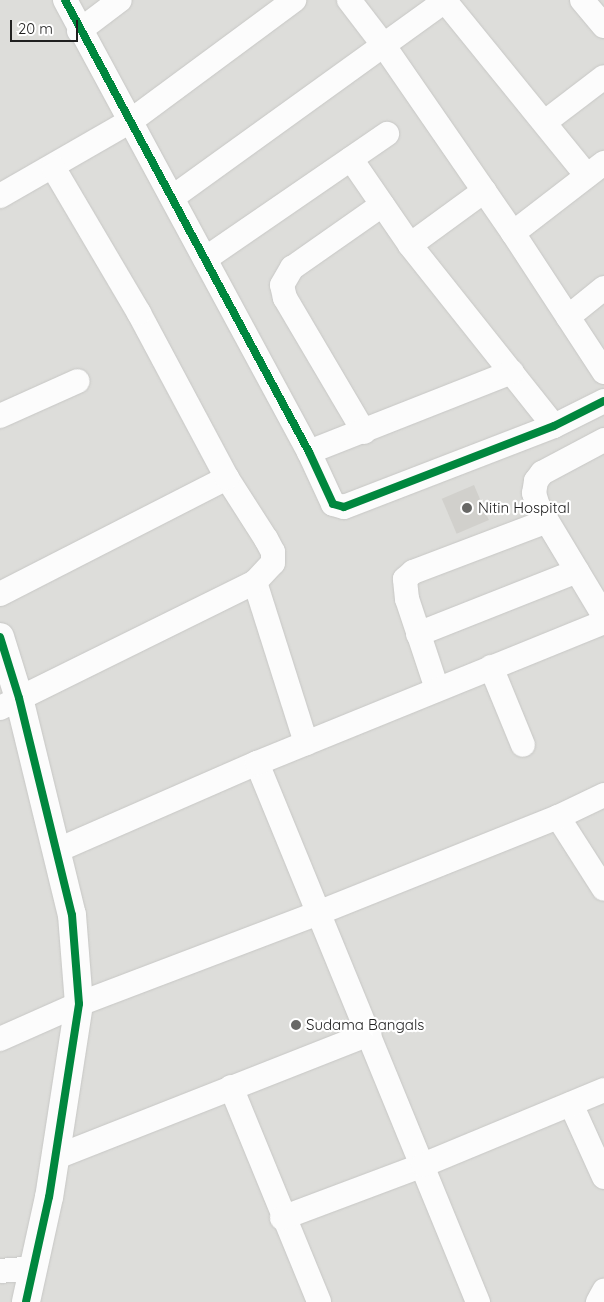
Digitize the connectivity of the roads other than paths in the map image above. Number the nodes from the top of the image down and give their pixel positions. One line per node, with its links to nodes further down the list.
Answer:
1 (65, 0): 8 (street)
2 (120, 0): 8 (street)
3 (294, 0): 11 (street)
4 (349, 0): 9 (street)
5 (445, 0): 9 (street); 12 (street)
6 (582, 0): 7 (street)
7 (604, 26)
8 (79, 31): 11 (street)
9 (382, 43): 17 (street); 19 (street)
10 (604, 77): 12 (street)
11 (132, 120): 15 (street); 19 (street)
12 (545, 122): 16 (street)
13 (388, 134): 14 (street)
14 (351, 159): 20 (street); 23 (street)
15 (54, 167): 18 (street); 35 (street)
16 (596, 170): 21 (street)
17 (484, 191): 21 (street); 22 (street)
18 (0, 196)
19 (173, 197): 23 (street)
20 (382, 205): 22 (street); 32 (street)
21 (513, 233): 25 (street)
22 (410, 245): 26 (street)
23 (205, 259): 34 (street)
24 (604, 288): 25 (street)
25 (568, 317): 27 (street)
26 (512, 372): 31 (street); 32 (street)
27 (604, 372)
28 (78, 381): 30 (street)
29 (604, 401): 31 (street)
30 (0, 416)
31 (554, 426): 34 (street)
32 (364, 432): 34 (street)
33 (604, 440): 36 (street)
34 (309, 452)
35 (227, 478): 38 (street); 39 (street)
36 (547, 521): 37 (street); 42 (street)
37 (577, 571): 40 (street); 42 (street)
38 (255, 582): 46 (street); 47 (street)
39 (0, 594)
40 (604, 616)
41 (604, 622): 44 (street)
42 (418, 634): 45 (street)
43 (0, 637): 46 (street)
44 (492, 667): 45 (street); 48 (street)
45 (437, 689): 47 (street)
46 (10, 703): 52 (street)
47 (306, 743): 49 (street)
48 (523, 745)
49 (257, 763): 52 (street); 54 (street)
50 (604, 795): 51 (street)
51 (558, 817): 53 (street); 54 (street)
52 (58, 850): 55 (street)
53 (604, 889)
54 (318, 913): 55 (street); 56 (street)
55 (79, 1004): 57 (street); 61 (street)
56 (369, 1034): 58 (street); 62 (street)
57 (0, 1040)
58 (231, 1087): 61 (street); 64 (street)
59 (604, 1090): 60 (street)
60 (571, 1104): 62 (street); 63 (street)
61 (54, 1158): 65 (street)
62 (423, 1166): 64 (street); 70 (street)
63 (604, 1177)
64 (282, 1218): 69 (street)
65 (34, 1268): 66 (street); 68 (street)
66 (0, 1271)
67 (604, 1291): 71 (street)
68 (26, 1302)
69 (319, 1302)
70 (478, 1302)
71 (598, 1302)

